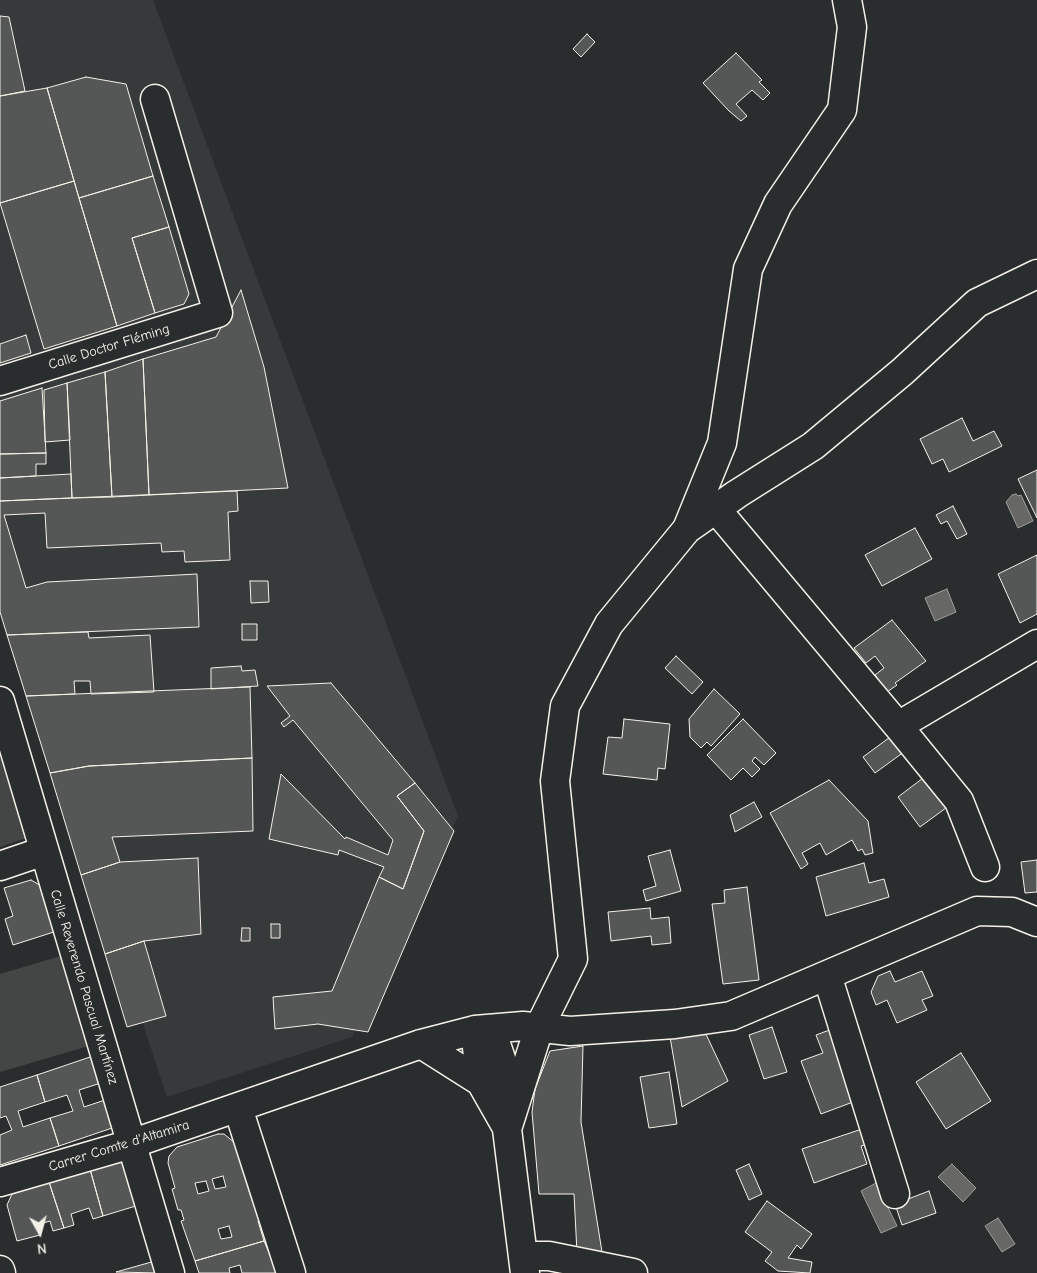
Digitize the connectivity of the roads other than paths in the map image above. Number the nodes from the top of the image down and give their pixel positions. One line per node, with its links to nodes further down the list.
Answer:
1 (847, 0): 6 (street)
2 (156, 99): 4 (street, Calle Doctor Fléming)
3 (1037, 274): 5 (street)
4 (0, 381)
5 (716, 509): 6 (street); 9 (street)
6 (687, 529): 15 (street)
7 (1037, 644): 9 (street)
8 (0, 701): 10 (street, Calle Reverendo Pascual Martínez)
9 (898, 726): 12 (street)
10 (44, 851): 11 (street); 21 (street, Calle Reverendo Pascual Martínez)
11 (0, 866)
12 (985, 867)
13 (1037, 922): 14 (street, Carrer Comte d'Altamira)
14 (826, 975): 15 (street, Carrer Comte d'Altamira); 23 (street)
15 (539, 1028): 16 (street, Carrer Comte d'Altamira); 20 (street)
16 (483, 1029): 17 (street, Carrer Comte d'Altamira); 18 (street); 20 (street)
17 (421, 1044): 18 (street); 19 (street, Carrer Comte d'Altamira)
18 (481, 1082): 20 (street)
19 (238, 1108): 21 (street, Carrer Comte d'Altamira); 26 (street)
20 (507, 1129): 24 (street)
21 (131, 1144): 22 (street, Carrer Comte d'Altamira); 25 (street, Calle Reverendo Pascual Martínez)
22 (0, 1182)
23 (895, 1194)
24 (524, 1264): 27 (street)
25 (170, 1273)
26 (291, 1273)
27 (633, 1273)

